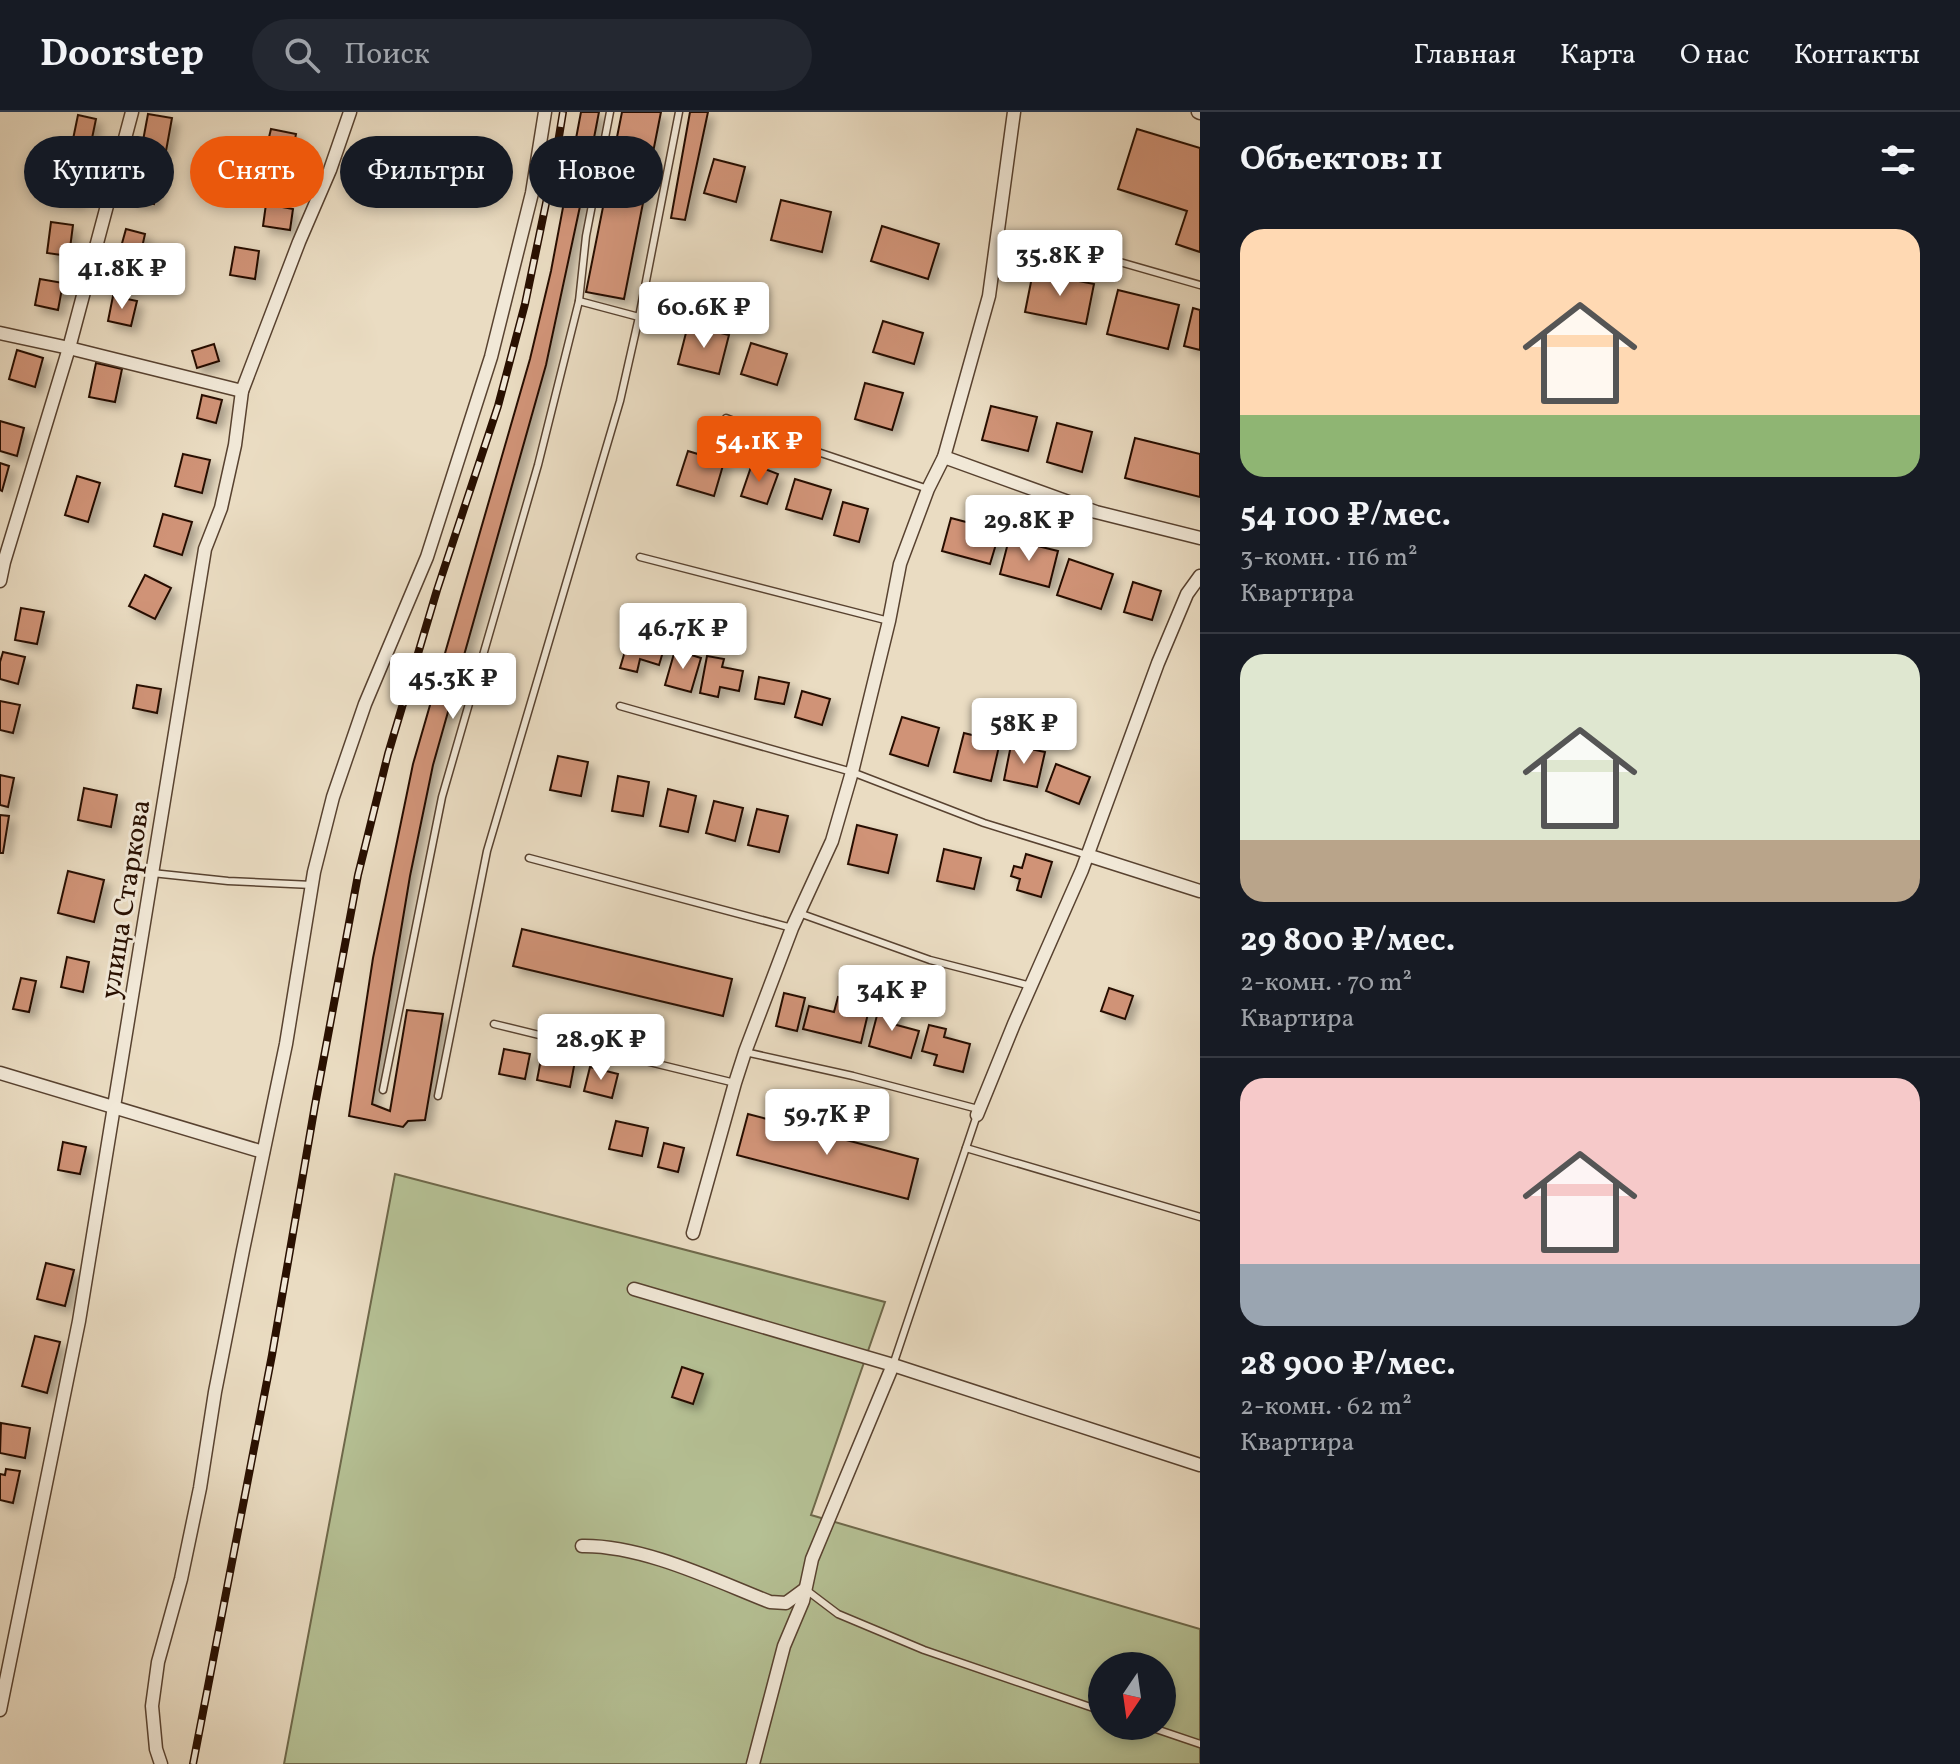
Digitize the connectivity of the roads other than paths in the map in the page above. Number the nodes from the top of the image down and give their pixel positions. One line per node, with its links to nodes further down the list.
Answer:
1 (132, 112): 12 (street)
2 (350, 112): 13 (street, улица Старкова)
3 (545, 112): 27 (street)
4 (610, 112): 9 (lane)
5 (679, 112): 10 (lane)
6 (1014, 112): 15 (street)
7 (1036, 238): 8 (lane)
8 (1200, 285)
9 (579, 301): 10 (lane); 36 (lane)
10 (639, 317): 37 (lane)
11 (0, 333): 12 (street)
12 (69, 348): 13 (street); 20 (street)
13 (242, 391): 26 (street, улица Старкова)
14 (726, 418): 16 (lane)
15 (944, 457): 16 (street); 17 (street)
16 (928, 489): 21 (street)
17 (1200, 538)
18 (640, 557): 21 (lane)
19 (1200, 576): 24 (street)
20 (0, 581)
21 (889, 621): 23 (street)
22 (620, 706): 23 (lane)
23 (852, 772): 24 (lane); 29 (street)
24 (1087, 855): 28 (street); 31 (street)
25 (529, 858): 30 (lane)
26 (152, 873): 27 (lane); 38 (street, улица Старкова)
27 (312, 885): 41 (street)
28 (1200, 891)
29 (799, 913): 30 (street); 31 (lane)
30 (792, 928): 33 (street)
31 (1031, 986): 39 (street)
32 (494, 1024): 35 (lane)
33 (745, 1052): 35 (street); 39 (lane)
34 (0, 1073): 38 (street)
35 (735, 1083): 43 (street)
36 (383, 1090)
37 (438, 1096)
38 (114, 1108): 41 (street); 50 (street, улица Старкова)
39 (978, 1112): 40 (lane)
40 (966, 1148): 42 (lane); 45 (lane)
41 (263, 1152): 53 (street)
42 (1200, 1217)
43 (693, 1233)
44 (634, 1289): 45 (street)
45 (893, 1365): 46 (street); 48 (street)
46 (1200, 1465)
47 (582, 1546): 48 (street)
48 (805, 1589): 49 (lane); 54 (street)
49 (1088, 1706)
50 (0, 1710)
51 (1176, 1736): 52 (lane)
52 (1200, 1744)
53 (161, 1764)
54 (753, 1764)

